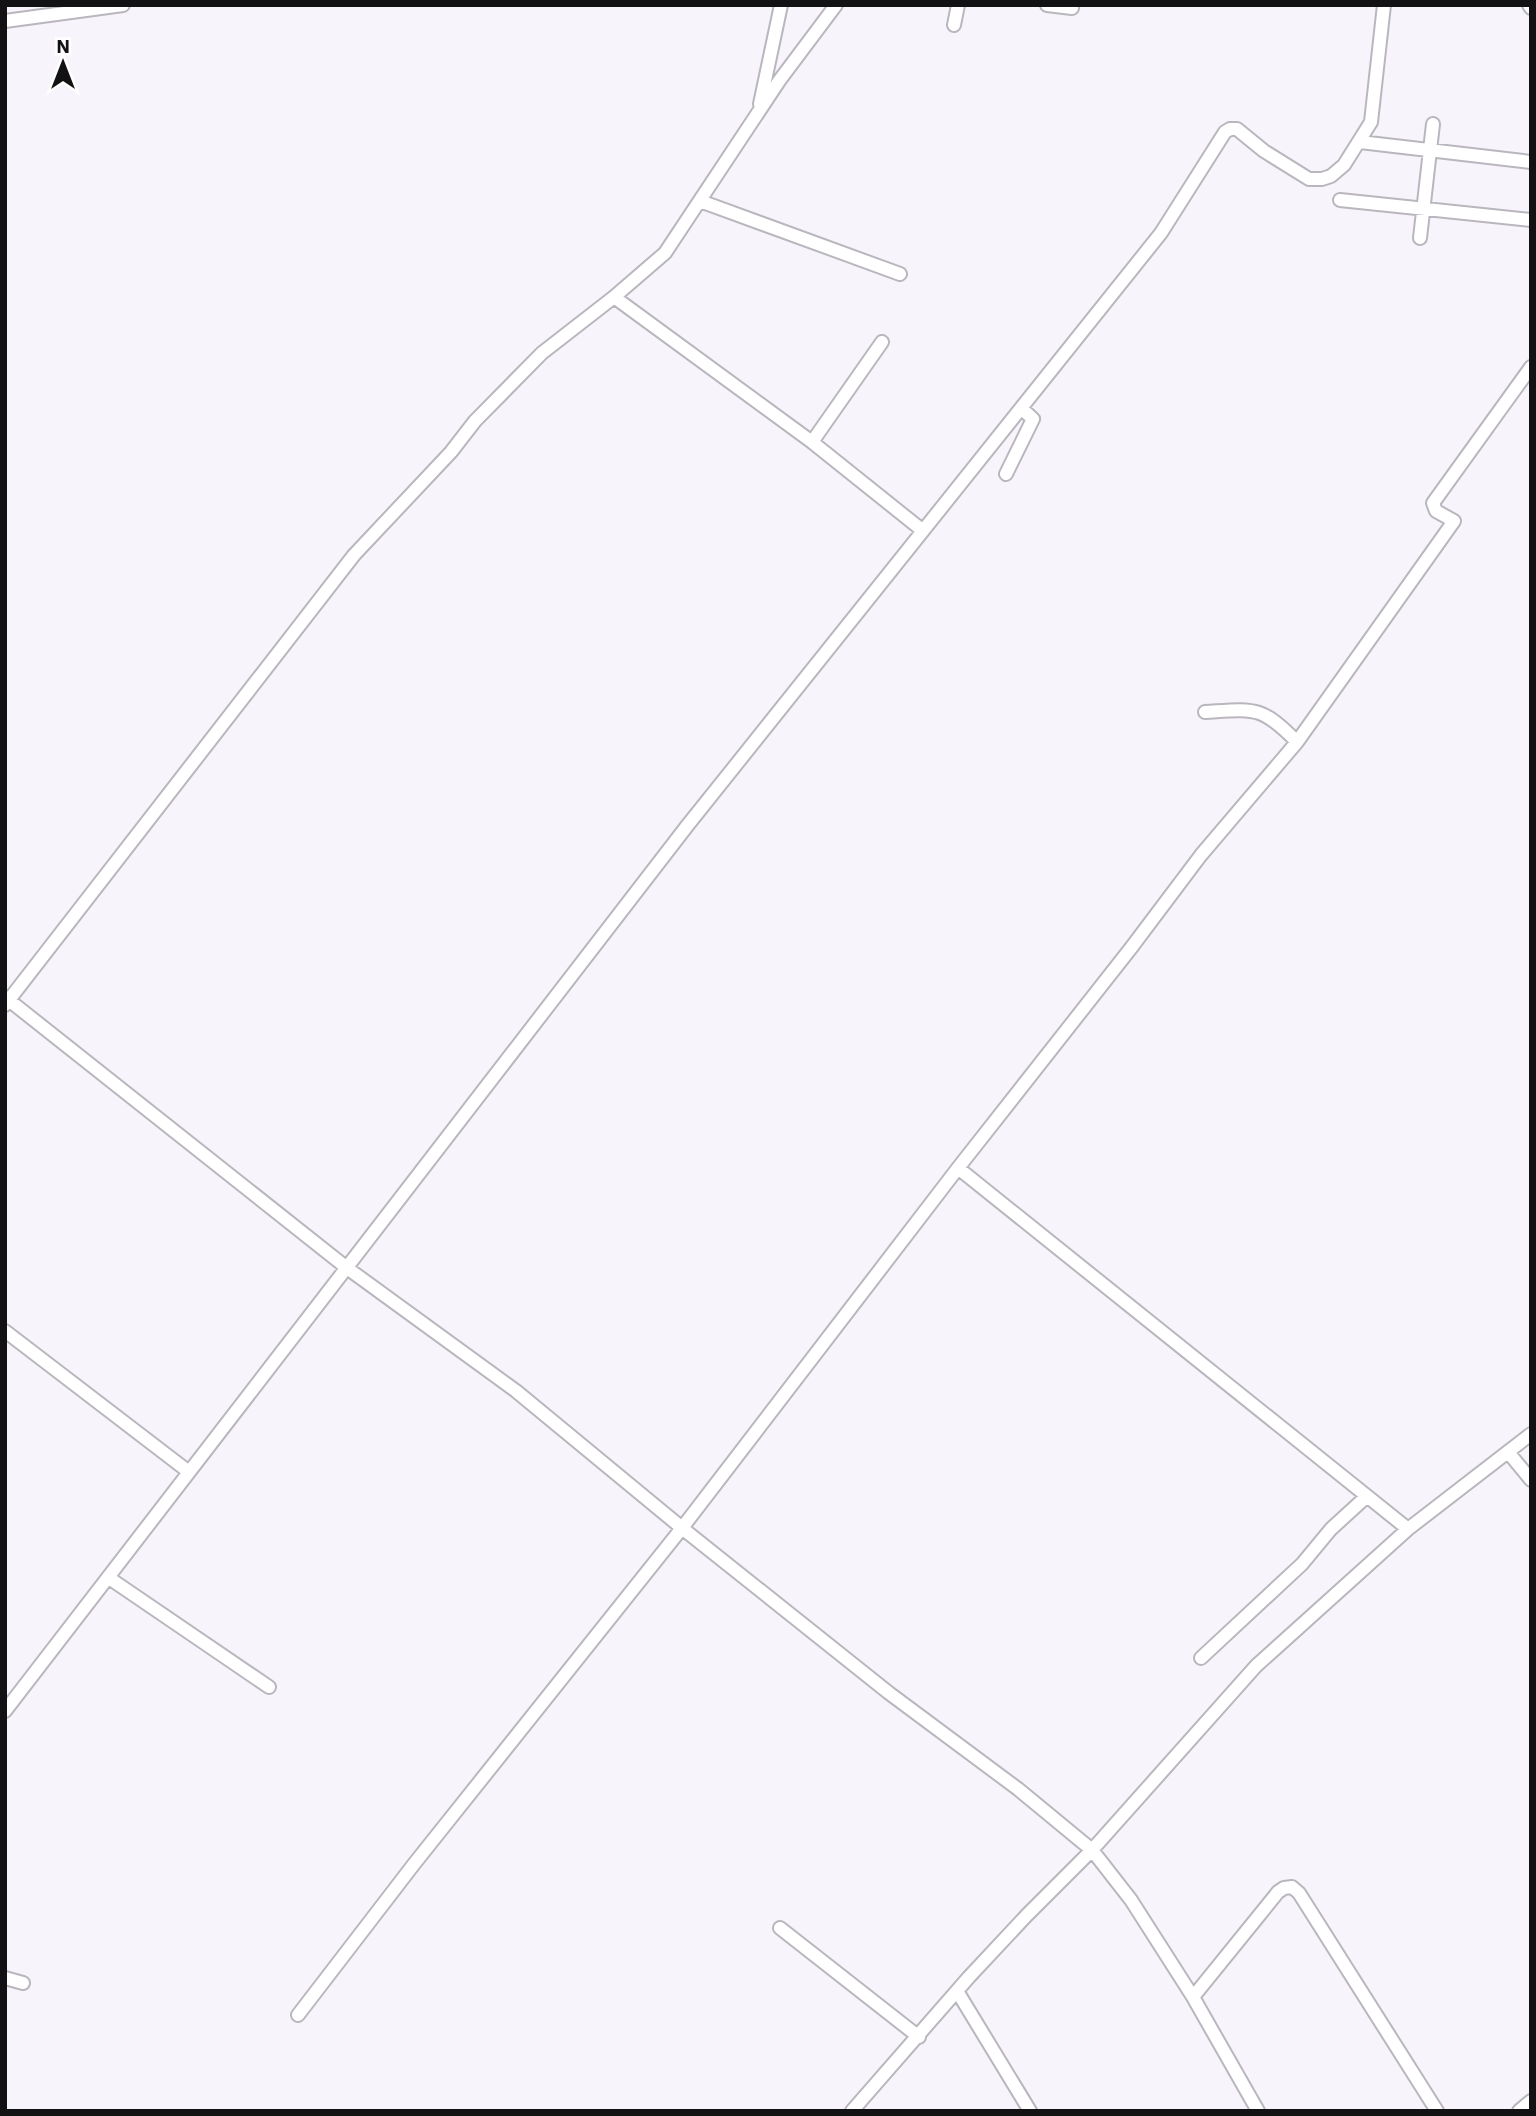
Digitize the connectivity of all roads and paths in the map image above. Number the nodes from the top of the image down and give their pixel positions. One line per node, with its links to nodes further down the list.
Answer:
1 (123, 5): 7 (street)
2 (781, 5): 12 (street)
3 (836, 5): 12 (street)
4 (958, 5): 11 (street)
5 (1047, 5): 8 (street)
6 (1384, 5): 14 (street)
7 (103, 7): 10 (street)
8 (1072, 8)
9 (5, 14): 10 (street)
10 (6, 21)
11 (954, 25)
12 (759, 112): 18 (street)
13 (1433, 124): 15 (street)
14 (1360, 142): 15 (street); 26 (street)
15 (1430, 150): 16 (street); 19 (street)
16 (1531, 162)
17 (1340, 200): 19 (street)
18 (700, 201): 22 (street); 23 (street)
19 (1423, 209): 20 (street); 21 (street)
20 (1531, 220)
21 (1420, 238)
22 (900, 274)
23 (614, 297): 27 (street); 32 (street)
24 (881, 342): 27 (street)
25 (1531, 367): 31 (street)
26 (1021, 408): 28 (street); 29 (street)
27 (812, 442): 29 (street)
28 (1006, 474)
29 (922, 530): 34 (street)
30 (1205, 712): 31 (street)
31 (1297, 742): 33 (street)
32 (7, 1001): 34 (street)
33 (958, 1168): 40 (street); 41 (street)
34 (347, 1268): 38 (street); 41 (street)
35 (5, 1331): 38 (street)
36 (1531, 1434): 37 (street)
37 (1508, 1451): 39 (street); 42 (street)
38 (189, 1472): 43 (street)
39 (1531, 1480)
40 (1366, 1497): 42 (street); 44 (street)
41 (682, 1528): 47 (street); 53 (street)
42 (1408, 1529): 47 (street)
43 (109, 1578): 45 (street); 46 (street)
44 (1201, 1658)
45 (269, 1687)
46 (5, 1712)
47 (1092, 1850): 51 (street); 52 (street)
48 (780, 1928): 54 (street)
49 (5, 1978): 50 (street)
50 (23, 1983)
51 (957, 1991): 54 (street); 57 (street)
52 (1193, 1997): 58 (street); 59 (street)
53 (298, 2015)
54 (919, 2037): 56 (street)
55 (1531, 2101): 60 (street)
56 (852, 2111)
57 (1030, 2111)
58 (1258, 2111)
59 (1437, 2111)
60 (1519, 2111)

